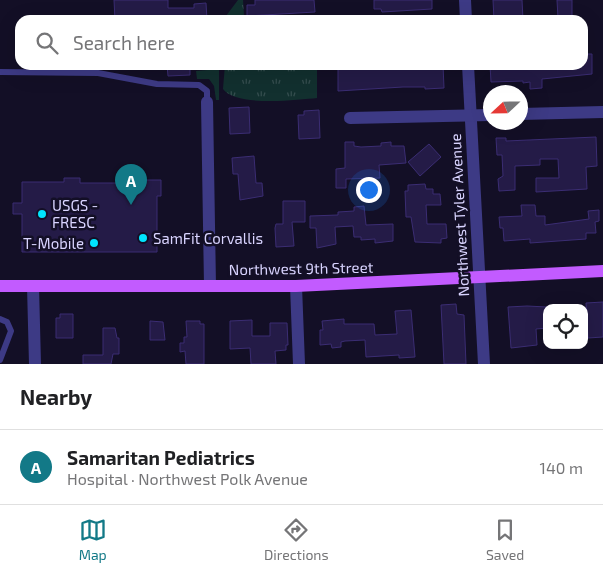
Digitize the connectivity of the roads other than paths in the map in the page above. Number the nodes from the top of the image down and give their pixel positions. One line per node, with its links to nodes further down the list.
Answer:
1 (465, 0): 2 (street)
2 (466, 15)
3 (468, 70): 8 (street, Northwest Tyler Avenue)
4 (0, 72): 5 (lane)
5 (207, 102): 15 (street)
6 (603, 112): 7 (street)
7 (528, 114)
8 (470, 116): 9 (street); 10 (street); 12 (street, Northwest Tyler Avenue)
9 (483, 116)
10 (350, 118)
11 (603, 271): 12 (main road, Northwest 9th Street)
12 (479, 278): 16 (main road, Northwest 9th Street); 21 (street, Northwest Tyler Avenue)
13 (0, 286): 14 (main road, Northwest 9th Street)
14 (33, 286): 15 (main road, Northwest 9th Street); 19 (street)
15 (210, 286): 16 (main road, Northwest 9th Street)
16 (296, 286): 20 (street)
17 (0, 319): 18 (lane)
18 (0, 360)
19 (35, 364)
20 (300, 364)
21 (484, 364)

